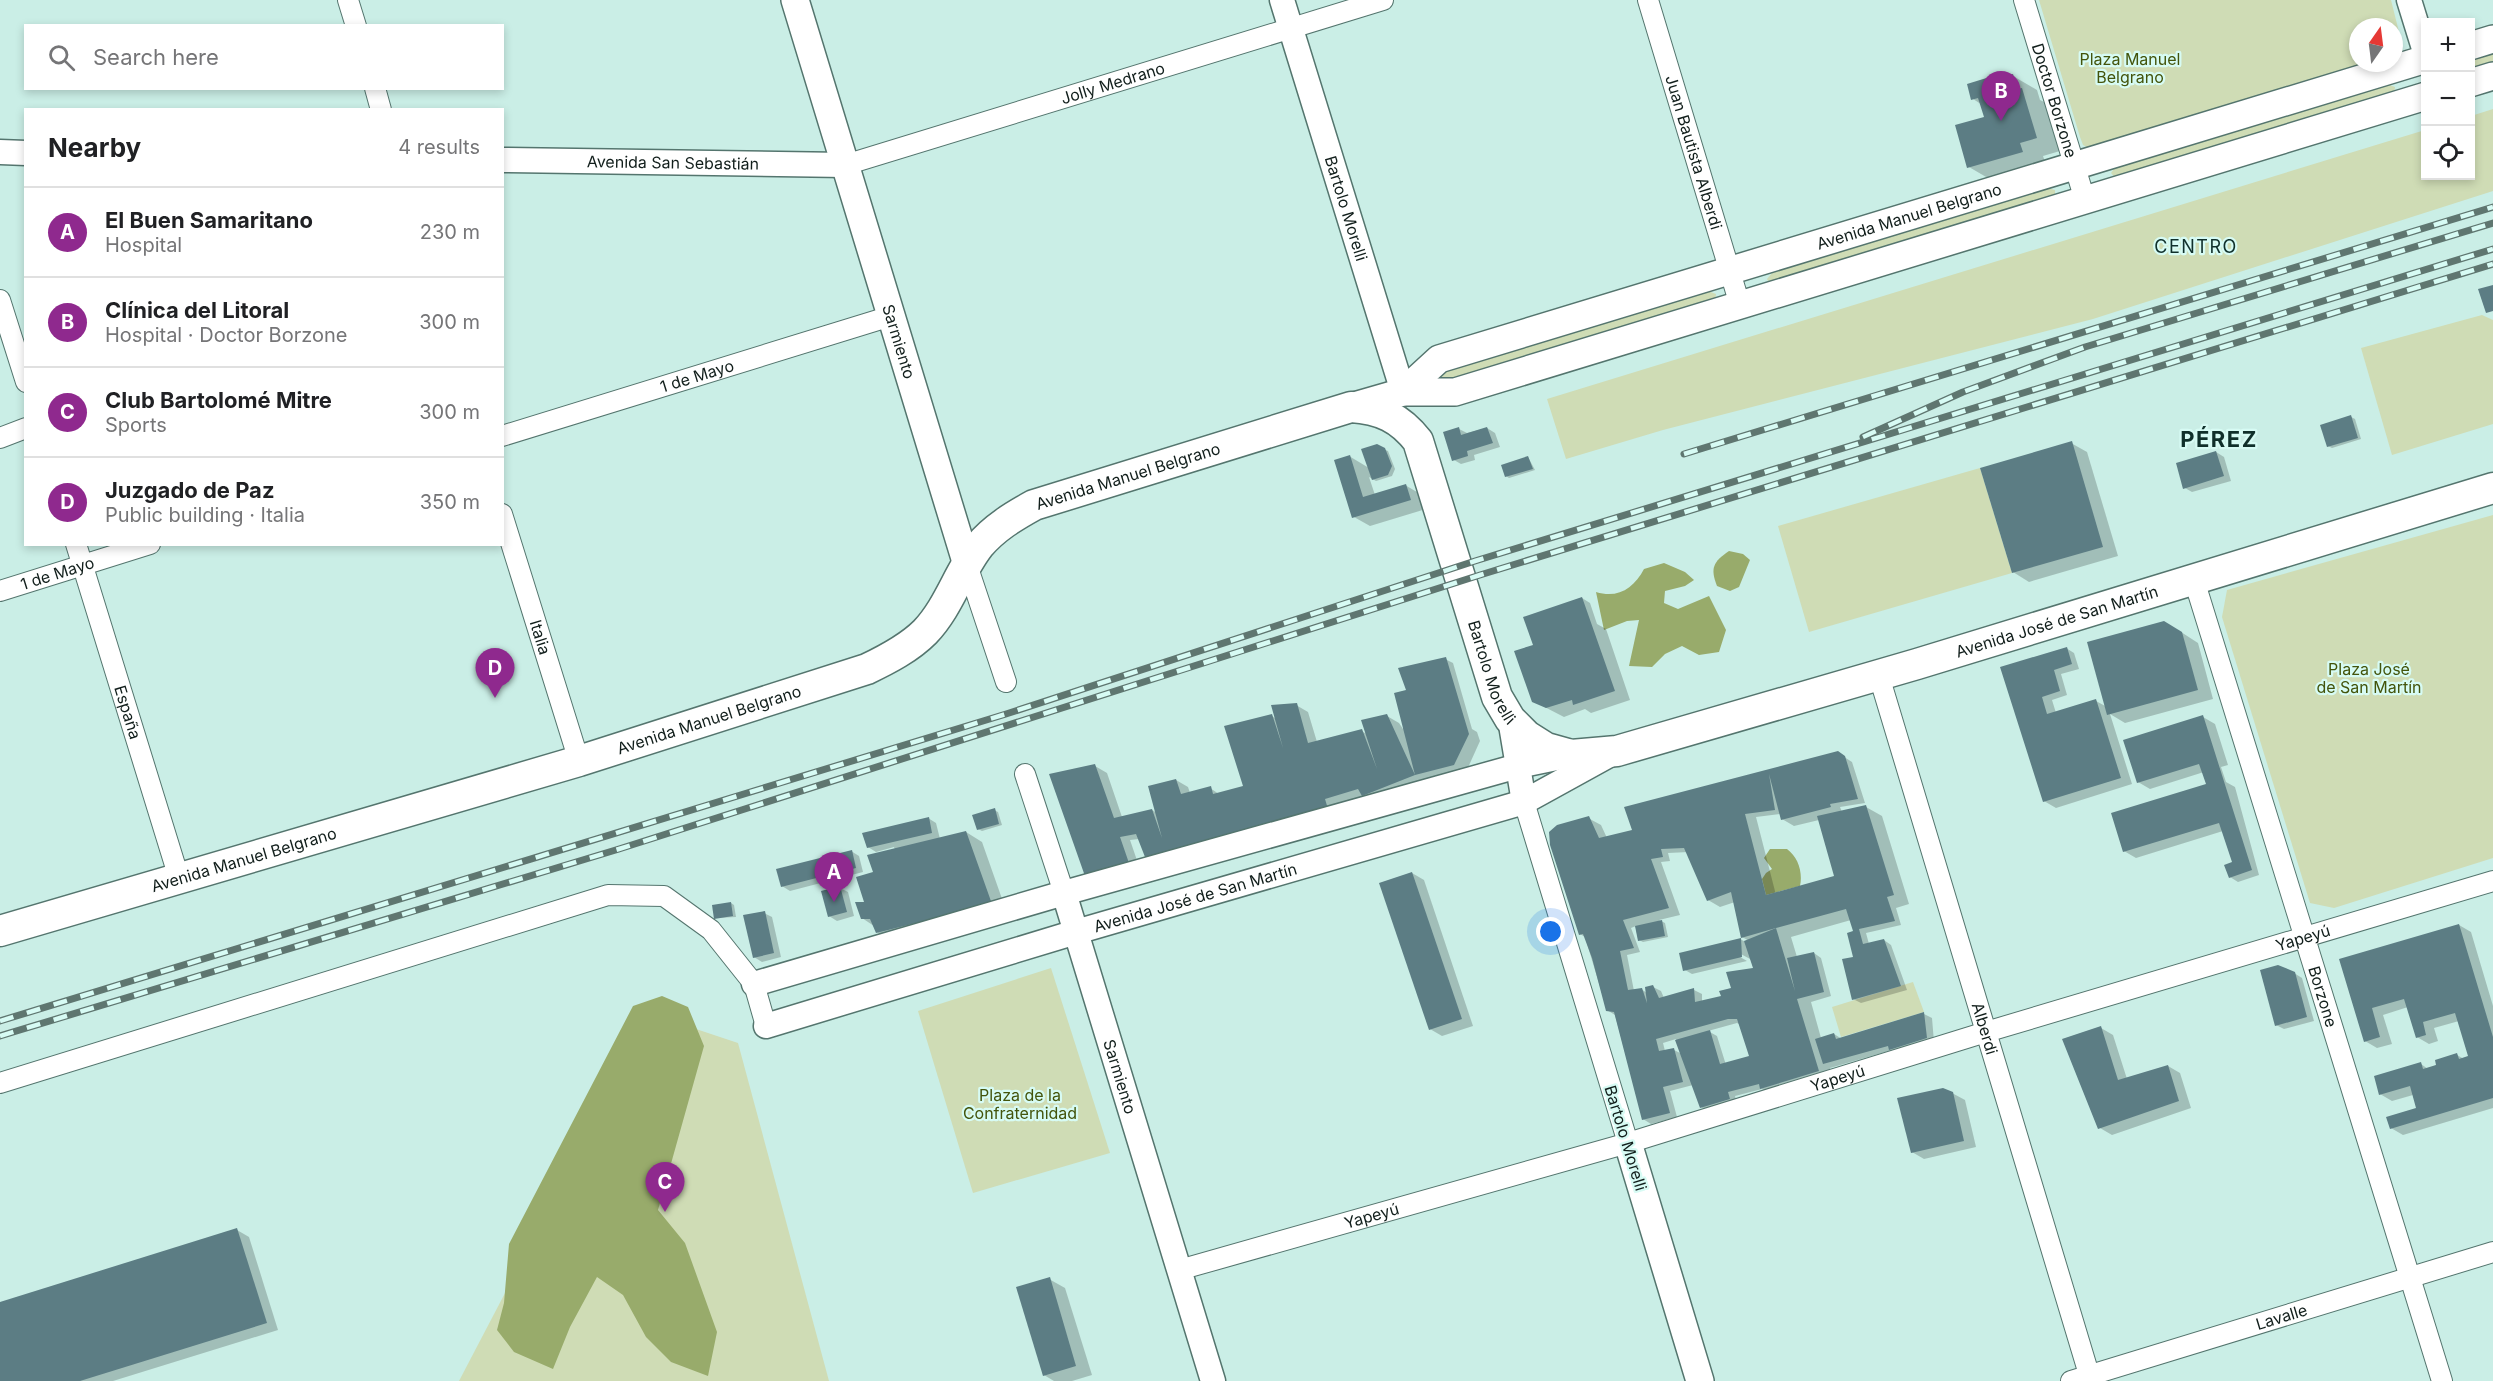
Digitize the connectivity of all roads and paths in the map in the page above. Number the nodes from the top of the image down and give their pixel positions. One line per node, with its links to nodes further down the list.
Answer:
1 (348, 0): 8 (street)
2 (795, 0): 22 (main road, Sarmiento)
3 (1282, 0): 9 (street, Bartolo Morelli)
4 (1383, 0): 9 (street, Jolly Medrano)
5 (1648, 0): 25 (street, Juan Bautista Alberdi)
6 (2024, 0): 23 (street, Doctor Borzone)
7 (2409, 0): 10 (street)
8 (355, 24)
9 (1291, 28): 22 (street, Jolly Medrano); 30 (street, Bartolo Morelli)
10 (2421, 39)
11 (2493, 39): 12 (main road)
12 (2475, 44)
13 (2421, 61): 23 (main road, Avenida Manuel Belgrano)
14 (2493, 76): 15 (main road)
15 (2475, 81)
16 (376, 90): 18 (street)
17 (2421, 98): 24 (main road, Avenida Manuel Belgrano)
18 (380, 108)
19 (0, 152): 20 (street)
20 (24, 153)
21 (504, 160): 22 (street, Avenida San Sebastián)
22 (845, 165): 28 (main road, Sarmiento)
23 (2075, 166): 24 (street, Doctor Borzone); 25 (main road, Avenida Manuel Belgrano)
24 (2085, 200): 27 (main road, Avenida Manuel Belgrano)
25 (1730, 271): 27 (street, Juan Bautista Alberdi); 30 (main road, Avenida Manuel Belgrano)
26 (0, 300): 29 (street)
27 (1740, 305): 30 (main road, Avenida Manuel Belgrano)
28 (891, 316): 33 (street, 1 de Mayo); 41 (main road, Sarmiento)
29 (24, 376)
30 (1403, 392): 31 (main road, Avenida Manuel Belgrano); 35 (main road, Bartolo Morelli)
31 (1352, 408): 35 (main road, Avenida Manuel Belgrano); 41 (main road, Avenida Manuel Belgrano)
32 (24, 429): 34 (street)
33 (504, 435)
34 (0, 438)
35 (1418, 441): 46 (main road, Bartolo Morelli)
36 (2493, 488): 42 (main road, Avenida José de San Martín)
37 (504, 520): 49 (street, Italia)
38 (77, 546): 40 (street, España)
39 (144, 546): 40 (street, 1 de Mayo)
40 (83, 565): 43 (street, 1 de Mayo); 53 (street, España)
41 (967, 565): 45 (street, Sarmiento); 49 (main road, Avenida Manuel Belgrano)
42 (2194, 580): 44 (main road, Avenida José de San Martín); 58 (street, Borzone)
43 (0, 591)
44 (1879, 676): 47 (main road, Avenida José de San Martín); 61 (street, Alberdi)
45 (1006, 682)
46 (1510, 719): 48 (main road); 50 (street, Bartolo Morelli)
47 (1617, 751): 48 (main road, Avenida José de San Martín); 52 (street, Avenida José de San Martín)
48 (1571, 755): 50 (street, Avenida José de San Martín)
49 (579, 760): 53 (main road, Avenida Manuel Belgrano)
50 (1518, 766): 52 (street, Bartolo Morelli); 55 (street, Avenida José de San Martín)
51 (1026, 774): 55 (street, Sarmiento)
52 (1524, 802): 57 (street, Avenida José de San Martín); 63 (street, Bartolo Morelli)
53 (179, 878): 56 (main road, Avenida Manuel Belgrano)
54 (2493, 880): 58 (street, Yapeyú)
55 (1064, 893): 57 (street, Sarmiento); 59 (street, Avenida José de San Martín)
56 (0, 931)
57 (1076, 932): 60 (street, Avenida José de San Martín); 65 (street, Sarmiento)
58 (2304, 937): 61 (street, Yapeyú); 66 (street, Borzone)
59 (754, 984): 60 (street); 62 (street)
60 (766, 1026)
61 (1986, 1032): 63 (street, Yapeyú); 67 (street, Alberdi)
62 (0, 1083)
63 (1628, 1143): 65 (street, Yapeyú); 69 (main road, Bartolo Morelli)
64 (2493, 1252): 66 (street, Lavalle)
65 (1179, 1270): 68 (street, Sarmiento)
66 (2410, 1278): 67 (street, Lavalle); 70 (street, Borzone)
67 (2083, 1379)
68 (1213, 1381)
69 (1700, 1381)
70 (2442, 1381)

